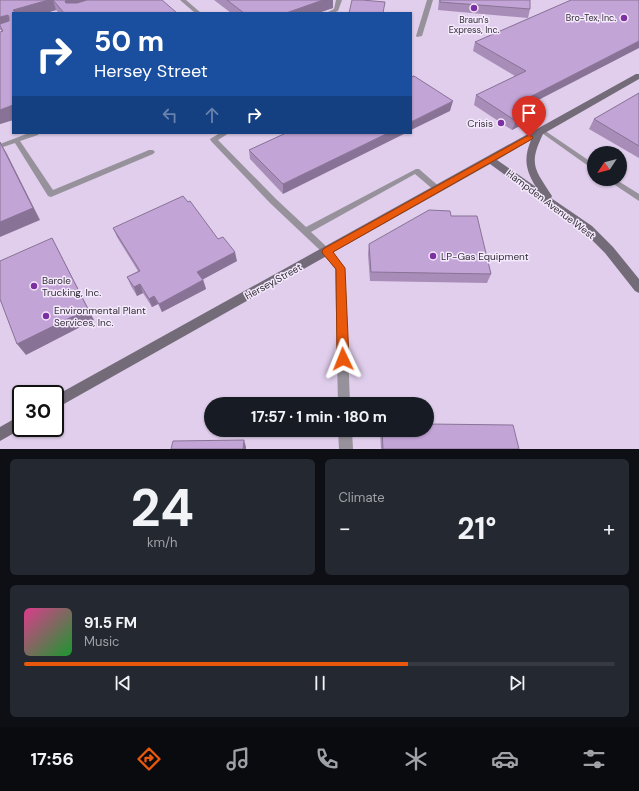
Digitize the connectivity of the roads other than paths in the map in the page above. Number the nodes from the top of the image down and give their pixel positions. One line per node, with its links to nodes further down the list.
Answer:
1 (183, 0): 4 (lane)
2 (339, 0): 5 (lane)
3 (430, 0): 6 (lane)
4 (197, 12)
5 (331, 12)
6 (419, 36)
7 (639, 76): 8 (street, Hersey Street)
8 (541, 130): 14 (street, Hersey Street); 15 (lane); 19 (street)
9 (33, 134): 11 (lane)
10 (224, 134): 20 (lane)
11 (16, 140): 12 (lane); 13 (lane)
12 (0, 146)
13 (151, 152)
14 (491, 160): 17 (street, Hersey Street); 19 (street, Hampden Avenue West)
15 (587, 163)
16 (621, 186): 18 (lane)
17 (438, 189): 20 (lane); 21 (street, Hersey Street)
18 (639, 198)
19 (551, 202): 22 (street, Hampden Avenue West)
20 (305, 231): 21 (lane)
21 (326, 252): 23 (street); 24 (street, Hersey Street)
22 (639, 288)
23 (344, 397)
24 (64, 398)
25 (12, 427): 26 (street)
26 (0, 434)
27 (345, 437): 28 (street)
28 (346, 449)

